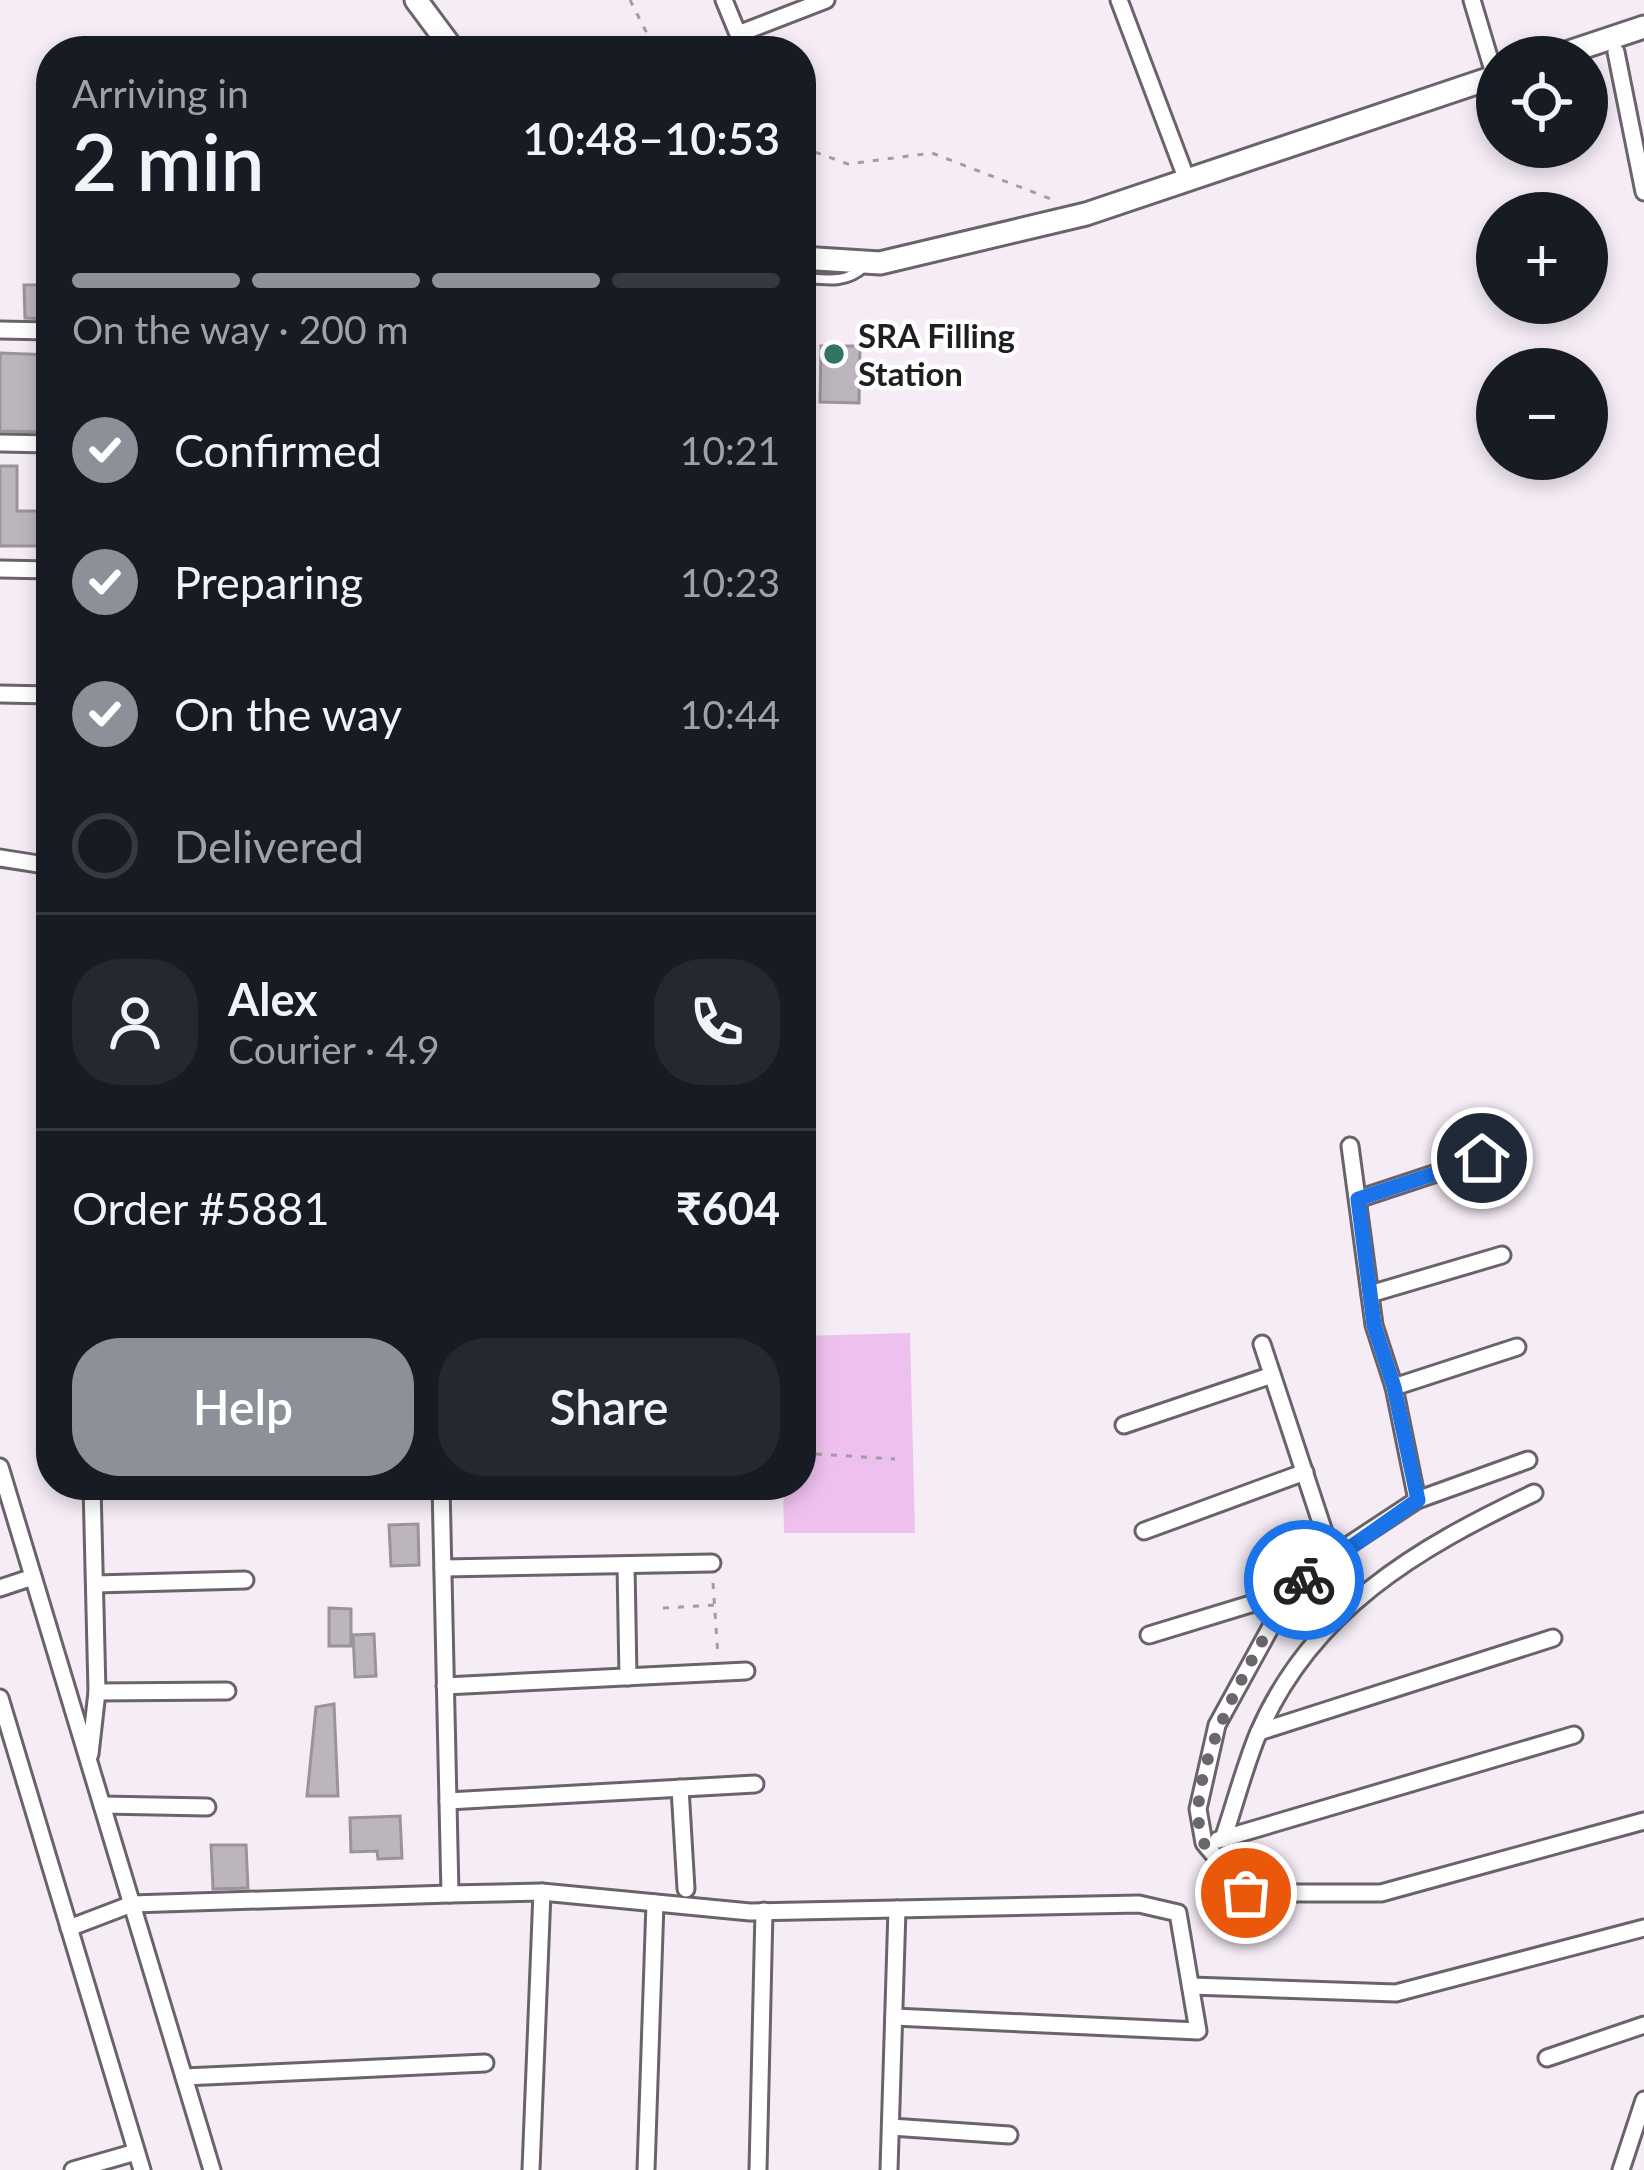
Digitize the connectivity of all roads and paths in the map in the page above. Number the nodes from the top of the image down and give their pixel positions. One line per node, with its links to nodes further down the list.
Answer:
1 (416, 0): 8 (main road)
2 (630, 0): 9 (path)
3 (724, 0): 4 (street)
4 (826, 0)
5 (1119, 0): 15 (street)
6 (1472, 0): 10 (street)
7 (1644, 27): 11 (main road)
8 (443, 36)
9 (648, 36)
10 (1483, 36)
11 (1608, 39)
12 (1616, 52): 16 (street)
13 (1476, 84): 15 (main road)
14 (816, 152): 17 (path)
15 (1187, 180): 17 (main road)
16 (1644, 192)
17 (1086, 214): 19 (main road)
18 (816, 259): 19 (main road)
19 (870, 262): 20 (lane)
20 (816, 278)
21 (0, 330): 22 (street)
22 (36, 331)
23 (0, 443): 24 (street)
24 (36, 444)
25 (0, 569): 26 (street)
26 (36, 570)
27 (0, 694): 28 (street)
28 (36, 694)
29 (0, 858): 30 (street)
30 (36, 864)
31 (1351, 1146): 33 (street)
32 (1482, 1158): 33 (street)
33 (1358, 1199): 35 (street)
34 (1502, 1255): 35 (street)
35 (1370, 1294): 39 (street)
36 (1262, 1344): 38 (street)
37 (1517, 1347): 39 (street)
38 (1272, 1375): 40 (street); 45 (street)
39 (1394, 1387): 49 (street)
40 (1124, 1425)
41 (816, 1454): 42 (path)
42 (895, 1459)
43 (1528, 1460): 49 (street)
44 (0, 1467): 50 (street)
45 (1305, 1472): 51 (street); 52 (street)
46 (1534, 1493): 72 (street)
47 (92, 1500): 58 (street)
48 (441, 1500): 55 (street)
49 (1418, 1500): 52 (street)
50 (6, 1511): 56 (street)
51 (1144, 1531)
52 (1332, 1556): 60 (street)
53 (712, 1563): 54 (street); 61 (path)
54 (626, 1565): 55 (street); 67 (street)
55 (443, 1568): 68 (street)
56 (33, 1577): 59 (street); 74 (street)
57 (245, 1580): 58 (street)
58 (94, 1583): 70 (street)
59 (0, 1588)
60 (1290, 1592): 63 (street); 82 (street)
61 (715, 1605): 62 (path); 66 (path)
62 (663, 1608)
63 (1149, 1635)
64 (1553, 1639): 72 (street)
65 (746, 1671): 66 (street)
66 (719, 1673): 67 (street)
67 (628, 1677): 68 (street)
68 (445, 1687): 77 (street)
69 (227, 1691): 70 (street)
70 (97, 1692): 74 (street)
71 (0, 1698): 90 (street)
72 (1259, 1732): 81 (street)
73 (1574, 1735): 81 (street)
74 (89, 1762): 78 (street)
75 (755, 1784): 76 (street)
76 (680, 1788): 77 (street); 83 (street)
77 (448, 1802): 85 (street)
78 (102, 1805): 79 (street); 87 (street)
79 (207, 1807)
80 (1644, 1821): 82 (street)
81 (1223, 1839): 82 (street)
82 (1204, 1844)
83 (686, 1889)
84 (542, 1892): 85 (street); 86 (street); 105 (street)
85 (450, 1894): 87 (street)
86 (655, 1903): 89 (street); 106 (street)
87 (132, 1904): 90 (street); 97 (street)
88 (898, 1909): 89 (street); 92 (street); 93 (street)
89 (764, 1911): 107 (street)
90 (69, 1928): 101 (street)
91 (1644, 1928): 92 (street)
92 (1191, 1986): 93 (street)
93 (894, 2017): 99 (street)
94 (1644, 2025): 95 (street)
95 (1546, 2057)
96 (484, 2063): 97 (street)
97 (184, 2077): 104 (street)
98 (1644, 2100): 109 (street)
99 (891, 2127): 100 (street); 108 (street)
100 (1010, 2135)
101 (136, 2152): 102 (street); 103 (street)
102 (73, 2170)
103 (142, 2170)
104 (212, 2170)
105 (531, 2170)
106 (646, 2170)
107 (758, 2170)
108 (889, 2170)
109 (1621, 2170)

